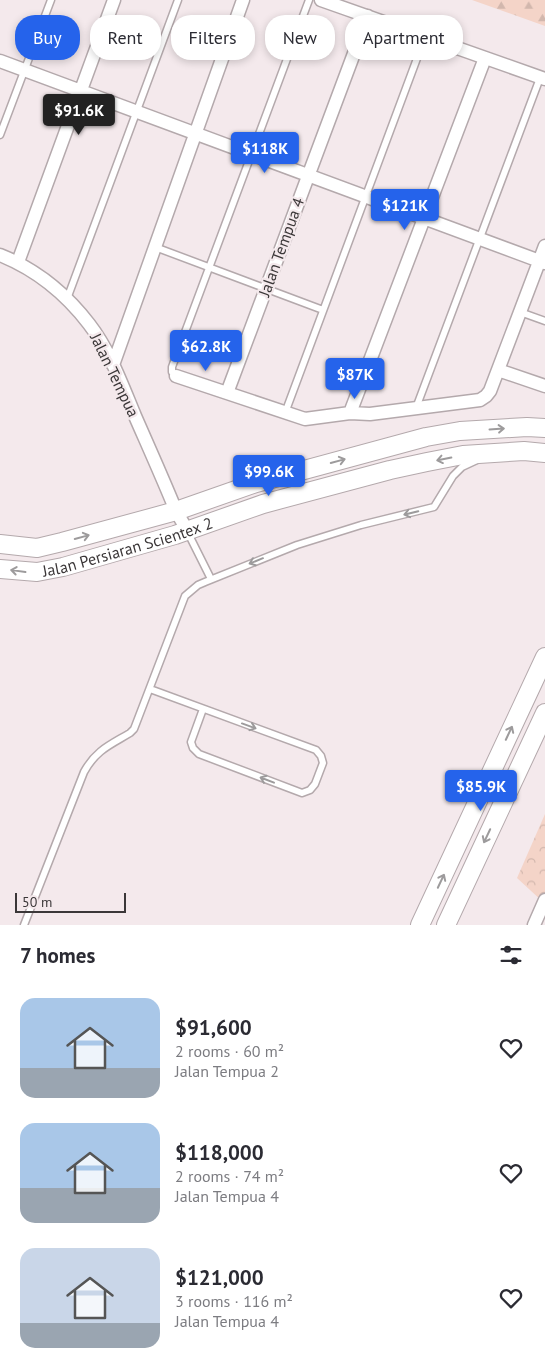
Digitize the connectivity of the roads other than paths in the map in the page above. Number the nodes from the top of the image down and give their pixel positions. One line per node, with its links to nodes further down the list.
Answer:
1 (51, 0): 13 (lane)
2 (114, 0): 15 (street)
3 (178, 0): 16 (lane)
4 (243, 0): 17 (street)
5 (309, 0): 19 (lane)
6 (321, 0): 7 (street)
7 (365, 15)
8 (463, 50): 9 (street)
9 (485, 58): 14 (street); 22 (street)
10 (351, 60): 20 (street, Jalan Tempua 4)
11 (416, 60): 21 (lane)
12 (0, 61): 13 (street)
13 (24, 70): 15 (street); 18 (lane)
14 (543, 79): 23 (lane)
15 (81, 91): 16 (street); 27 (street)
16 (136, 111): 17 (street); 31 (lane)
17 (196, 133): 19 (street); 25 (street)
18 (0, 135)
19 (252, 154): 20 (street); 29 (lane)
20 (307, 176): 21 (street); 30 (street, Jalan Tempua 4)
21 (365, 196): 22 (street); 32 (lane)
22 (425, 218): 23 (street); 42 (street)
23 (480, 239): 28 (street); 40 (lane)
24 (545, 246): 28 (street)
25 (155, 247): 29 (lane); 35 (street)
26 (0, 255): 27 (street, Jalan Tempua)
27 (18, 262): 31 (street, Jalan Tempua)
28 (542, 262): 33 (street)
29 (209, 267): 30 (lane); 37 (lane)
30 (266, 288): 32 (lane); 39 (street, Jalan Tempua 4)
31 (66, 299): 35 (street, Jalan Tempua)
32 (323, 310): 41 (lane)
33 (520, 312): 34 (lane); 36 (street)
34 (545, 321)
35 (113, 364): 46 (street, Jalan Tempua)
36 (498, 370): 38 (street); 40 (street)
37 (176, 376): 39 (street)
38 (545, 386)
39 (227, 393): 41 (street)
40 (416, 408): 42 (street)
41 (285, 413): 42 (street)
42 (350, 413)
43 (545, 428): 46 (street, Jalan Persiaran Scientex 2, one-way to 43)
44 (505, 452): 45 (street, Jalan Persiaran Scientex 2); 47 (street, Jalan Persiaran Scientex 2, one-way to 47); 50 (lane, one-way to 50)
45 (545, 453)
46 (176, 511): 47 (street, Jalan Tempua); 48 (street, Jalan Persiaran Scientex 2, one-way to 46)
47 (187, 530): 49 (street, Jalan Persiaran Scientex 2, one-way to 49); 50 (lane)
48 (0, 544)
49 (0, 569)
50 (211, 579): 52 (lane)
51 (545, 657): 57 (street, one-way to 51)
52 (150, 689): 53 (lane); 56 (lane)
53 (203, 709): 53 (lane, one-way to 53)
54 (545, 713): 58 (street, one-way to 58)
55 (544, 901): 59 (street)
56 (24, 925)
57 (420, 925)
58 (446, 925)
59 (534, 925)

